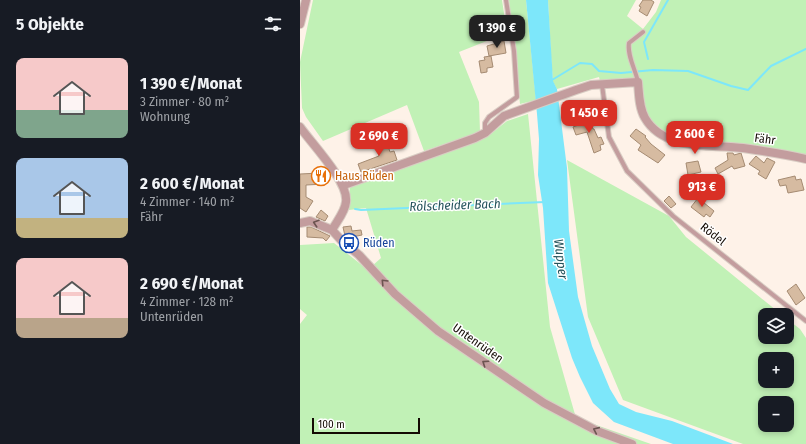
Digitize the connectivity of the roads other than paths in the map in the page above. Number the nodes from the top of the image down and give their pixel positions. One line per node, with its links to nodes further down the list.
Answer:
1 (306, 0): 3 (street)
2 (506, 0): 8 (lane)
3 (300, 24)
4 (643, 32): 5 (lane, Fähr)
5 (637, 79): 6 (street); 9 (street, Fähr)
6 (602, 84): 8 (street); 13 (lane, Rödel)
7 (300, 127): 10 (street)
8 (485, 133): 10 (street)
9 (806, 159)
10 (344, 185): 12 (street)
11 (300, 223): 12 (street, Untenrüden, one-way to 11)
12 (332, 230): 14 (street, Untenrüden, one-way to 12)
13 (806, 321)
14 (632, 444)

